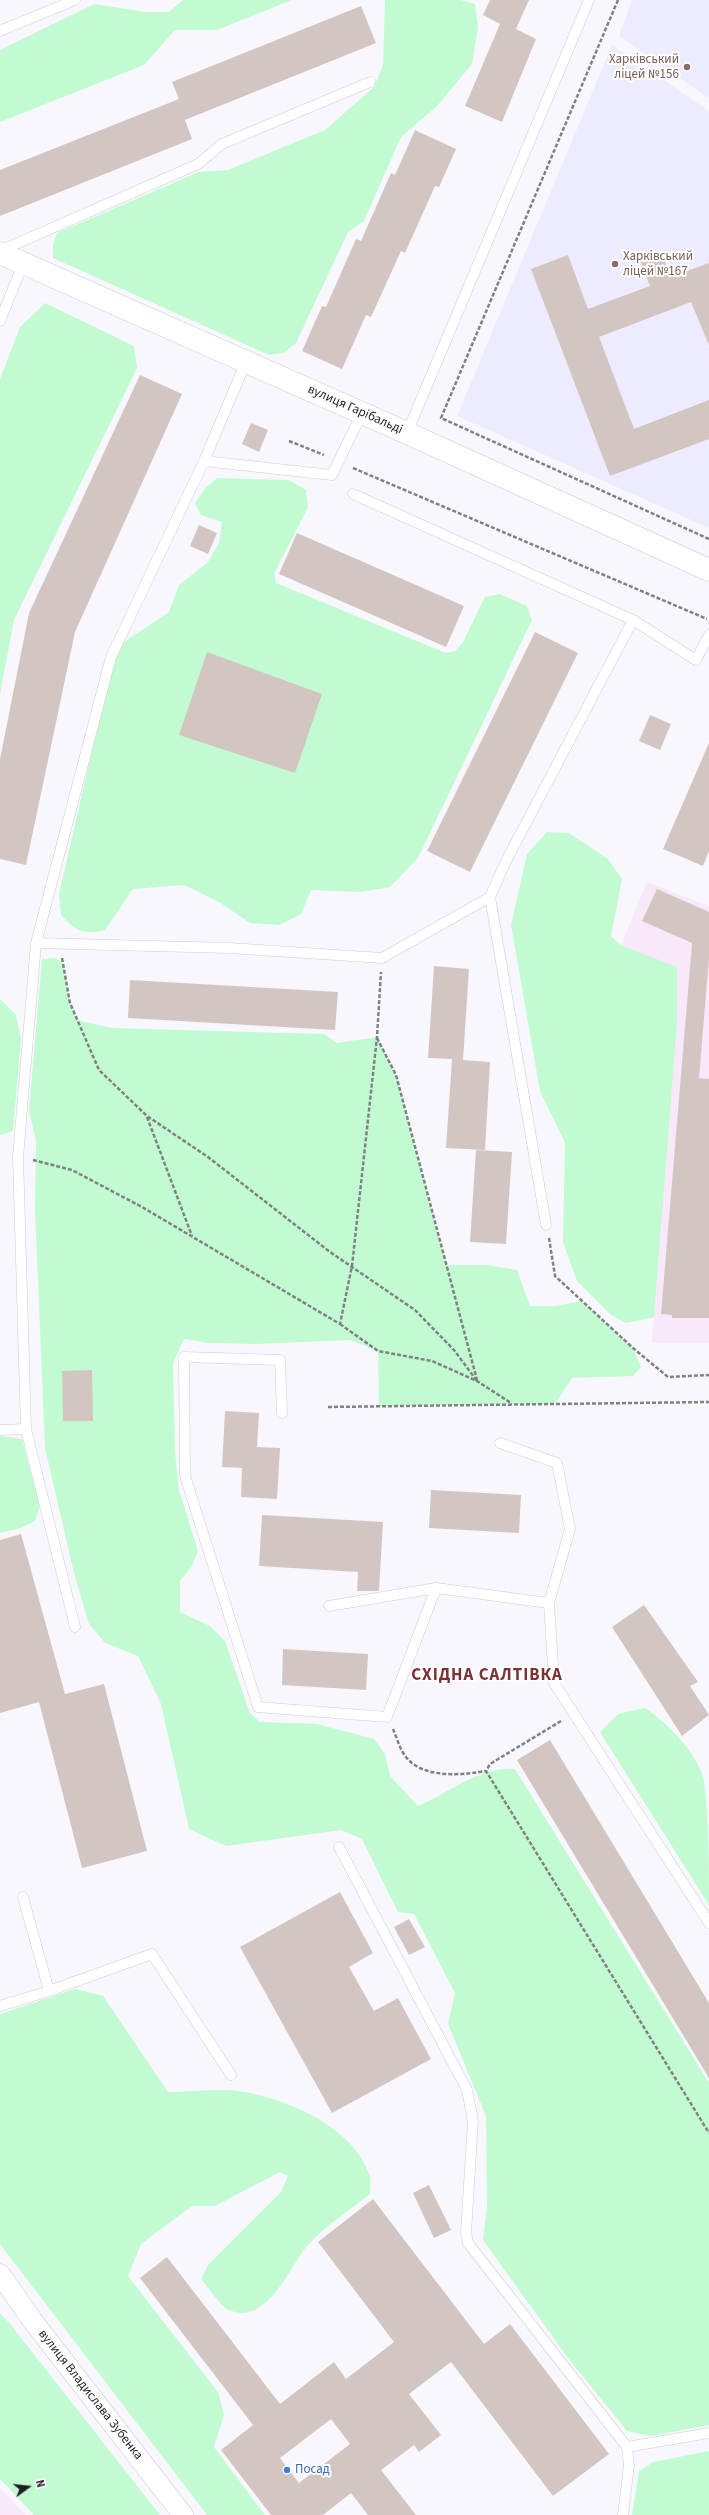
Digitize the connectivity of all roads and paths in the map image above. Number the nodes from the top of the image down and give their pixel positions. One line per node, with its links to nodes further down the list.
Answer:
1 (75, 0): 4 (lane)
2 (589, 0): 11 (lane)
3 (618, 0): 16 (path)
4 (0, 32)
5 (370, 82): 6 (lane)
6 (0, 252): 7 (street, вулиця Гарібальді)
7 (23, 264): 8 (lane); 9 (street, вулиця Гарібальді)
8 (0, 321)
9 (246, 362): 10 (street, вулиця Гарібальді); 13 (lane)
10 (362, 413): 11 (street, вулиця Гарібальді); 14 (lane)
11 (407, 433): 17 (street, вулиця Гарібальді)
12 (289, 441): 14 (path)
13 (204, 461): 14 (lane); 22 (lane)
14 (338, 462): 19 (path)
15 (353, 494): 18 (lane)
16 (709, 539)
17 (709, 570)
18 (633, 620): 20 (lane); 21 (lane)
19 (709, 620)
20 (709, 635)
21 (490, 897): 24 (lane); 28 (lane)
22 (36, 943): 23 (lane); 27 (lane)
23 (60, 944): 24 (lane); 26 (path)
24 (382, 958): 25 (path)
25 (377, 1037): 30 (path); 33 (path)
26 (147, 1116): 29 (path); 30 (path)
27 (18, 1157): 29 (path); 38 (lane)
28 (546, 1225): 32 (path)
29 (192, 1236): 31 (path)
30 (352, 1266): 31 (path); 33 (path)
31 (340, 1324): 33 (path)
32 (709, 1375)
33 (477, 1381): 35 (path)
34 (709, 1402): 35 (path)
35 (513, 1404): 36 (path)
36 (328, 1407)
37 (282, 1413): 46 (lane)
38 (26, 1429): 39 (lane); 44 (lane)
39 (0, 1430)
40 (500, 1443): 42 (lane)
41 (436, 1588): 42 (lane); 43 (lane); 46 (lane)
42 (549, 1603): 45 (lane)
43 (329, 1606)
44 (75, 1627)
45 (574, 1713): 47 (path); 50 (lane)
46 (387, 1717): 47 (path)
47 (486, 1771): 54 (path)
48 (339, 1847): 57 (lane)
49 (23, 1897): 51 (lane)
50 (709, 1923)
51 (49, 1991): 52 (lane); 53 (lane)
52 (0, 2006)
53 (231, 2075)
54 (709, 2133)
55 (0, 2274): 58 (street, вулиця Владислава Зубенка)
56 (709, 2433): 57 (lane)
57 (627, 2447): 59 (lane)
58 (183, 2515)
59 (623, 2515)

